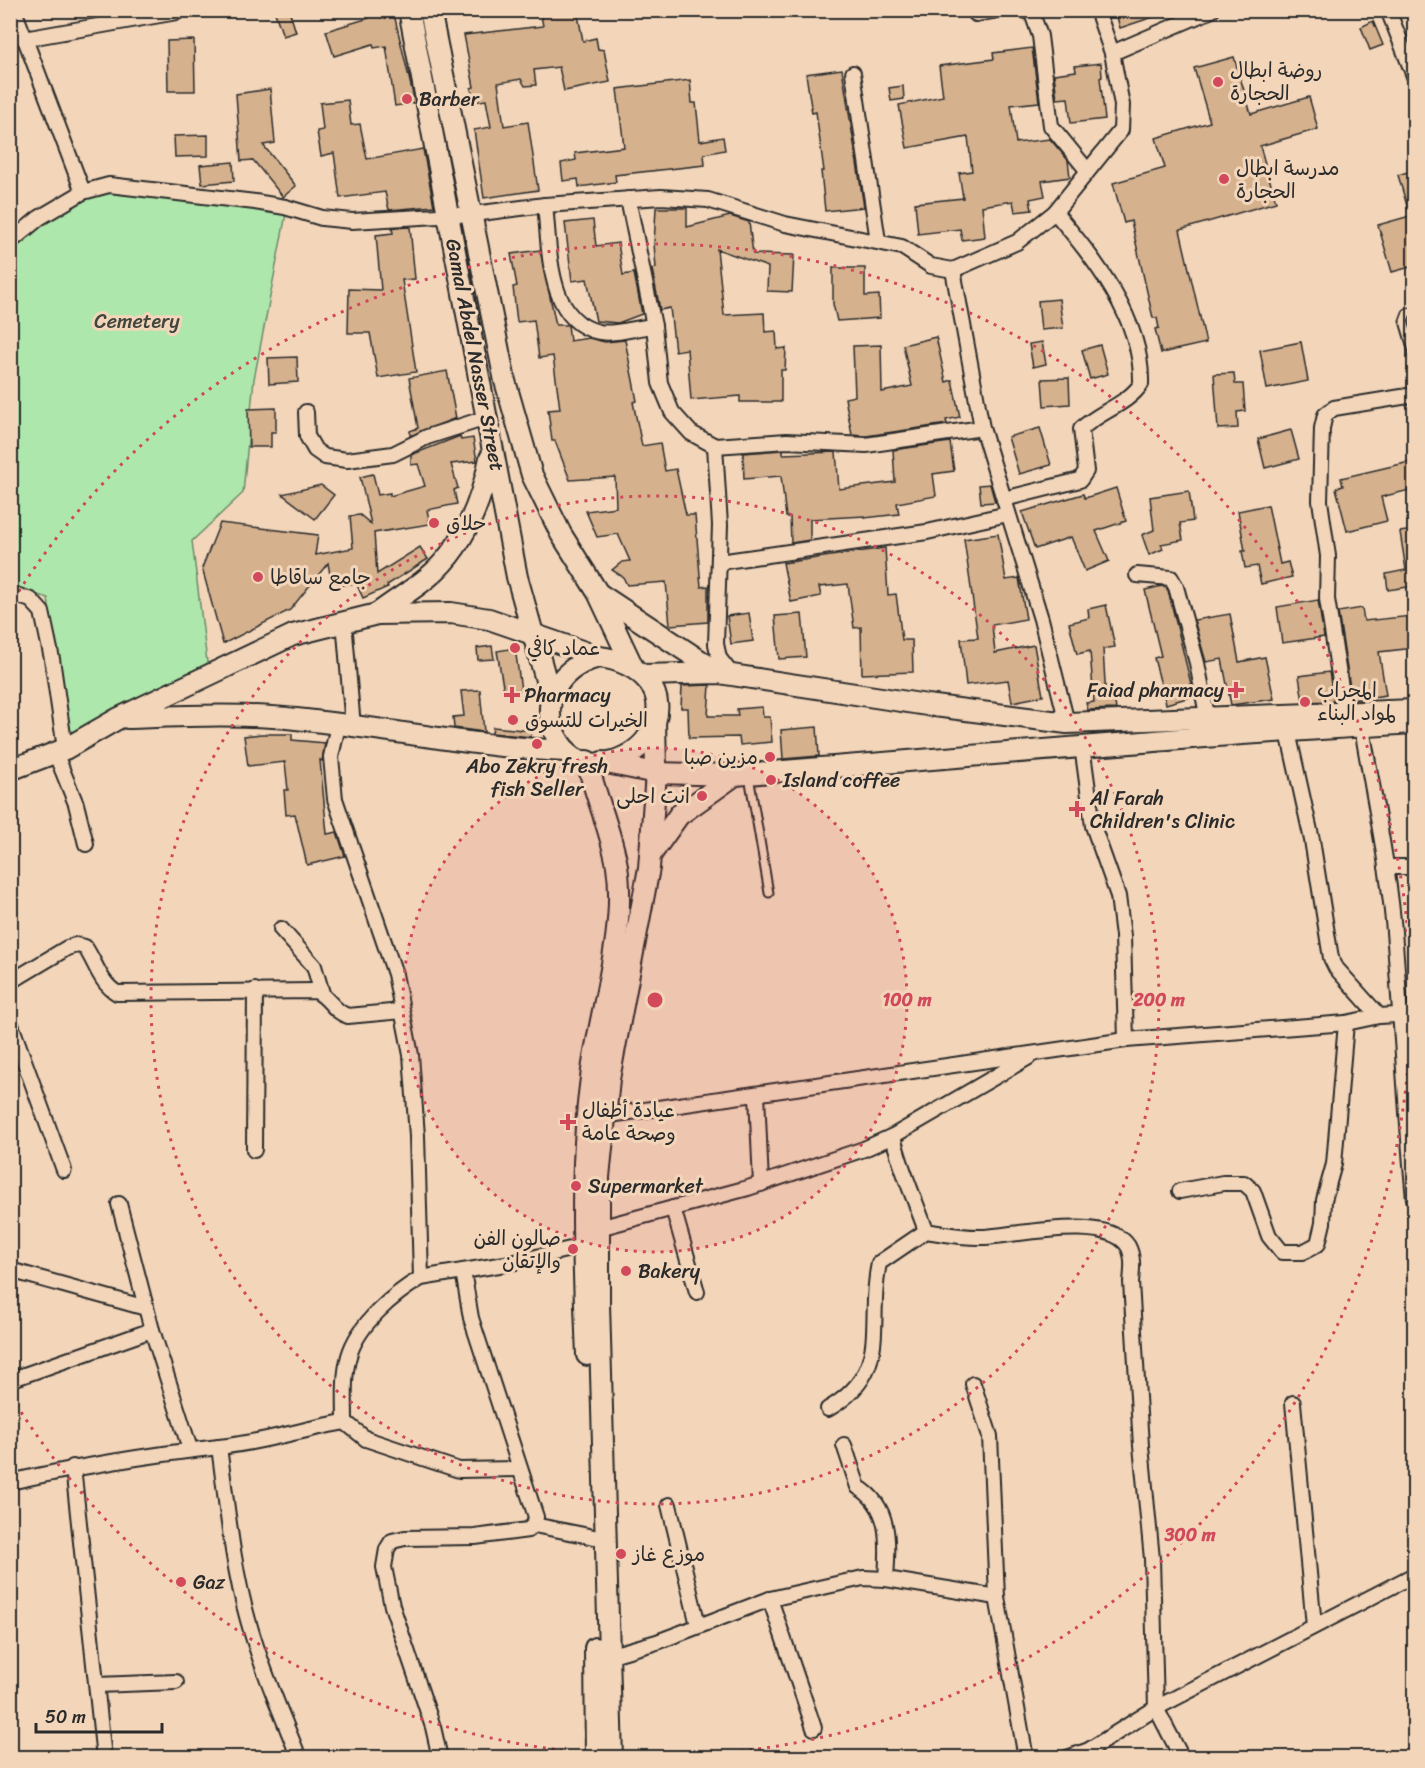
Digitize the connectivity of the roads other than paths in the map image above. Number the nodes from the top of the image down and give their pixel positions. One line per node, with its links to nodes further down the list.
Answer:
1 (14, 10): 11 (street)
2 (409, 10): 20 (main road, Gamal Abdel Nasser Street)
3 (973, 10): 4 (street)
4 (999, 10)
5 (1024, 10): 15 (street)
6 (1097, 10): 12 (street)
7 (1212, 10): 12 (street)
8 (1388, 10): 13 (street)
9 (177, 12): 11 (street)
10 (437, 13): 21 (main road, Gamal Abdel Nasser Street)
11 (24, 39): 16 (street)
12 (1112, 53): 15 (street)
13 (1413, 67)
14 (853, 73): 22 (street)
15 (1087, 170): 19 (street)
16 (82, 192): 20 (street); 23 (street)
17 (628, 199): 18 (street); 22 (street); 26 (street)
18 (545, 205): 21 (street); 26 (street)
19 (1055, 212): 24 (street); 34 (street)
20 (449, 213): 21 (street); 30 (main road, Gamal Abdel Nasser Street)
21 (473, 214): 39 (main road, Gamal Abdel Nasser Street)
22 (878, 241): 24 (street)
23 (10, 242)
24 (953, 270): 31 (street)
25 (1414, 311): 27 (lane)
26 (654, 326): 32 (street)
27 (1414, 356)
28 (1414, 395): 48 (street)
29 (306, 412): 30 (street)
30 (486, 418): 33 (main road, Gamal Abdel Nasser Street)
31 (982, 428): 32 (street); 34 (street)
32 (715, 446): 36 (street)
33 (492, 447): 40 (main road); 42 (main road, Gamal Abdel Nasser Street)
34 (1004, 499): 35 (street)
35 (1008, 514): 36 (street); 52 (street)
36 (719, 562): 45 (street)
37 (1137, 575): 51 (street)
38 (10, 593): 58 (street)
39 (598, 593): 44 (main road, Gamal Abdel Nasser Street); 45 (main road)
40 (377, 614): 41 (main road); 42 (main road)
41 (344, 621): 49 (main road); 54 (street)
42 (530, 632): 43 (main road); 46 (main road, Gamal Abdel Nasser Street)
43 (599, 657): 44 (main road); 46 (main road)
44 (638, 670): 45 (main road); 50 (main road)
45 (726, 674): 52 (main road)
46 (551, 698): 59 (main road)
47 (1414, 710): 48 (main road)
48 (1345, 713): 51 (main road)
49 (118, 718): 54 (main road); 58 (main road)
50 (655, 719): 60 (main road); 62 (main road)
51 (1208, 720): 52 (main road)
52 (1067, 723)
53 (1414, 723): 55 (main road)
54 (346, 726): 59 (main road); 73 (street)
55 (1362, 728): 56 (main road); 66 (street)
56 (1288, 732): 57 (main road); 75 (street)
57 (1082, 746): 63 (main road); 79 (street)
58 (60, 751): 61 (main road); 64 (street)
59 (567, 752): 60 (main road)
60 (594, 762): 62 (main road); 93 (main road)
61 (10, 770)
62 (656, 773): 63 (main road); 65 (main road)
63 (742, 774): 65 (main road); 68 (lane)
64 (86, 844)
65 (650, 855): 82 (main road)
66 (1386, 867): 67 (street); 76 (street)
67 (1414, 867)
68 (769, 893)
69 (281, 929): 72 (street)
70 (10, 982): 71 (street)
71 (255, 990): 72 (street); 84 (street)
72 (322, 993): 73 (street)
73 (402, 1011): 96 (street)
74 (1414, 1014): 76 (street)
75 (1379, 1016): 76 (street); 78 (street)
76 (1398, 1016): 88 (street)
77 (10, 1022): 85 (street)
78 (1346, 1023): 79 (street); 87 (street)
79 (1125, 1040): 80 (street)
80 (1036, 1053): 81 (street); 83 (street)
81 (757, 1094): 82 (street); 86 (street)
82 (603, 1116): 91 (main road)
83 (893, 1136): 86 (street); 92 (street)
84 (254, 1150)
85 (64, 1170)
86 (761, 1184): 90 (street)
87 (1180, 1191)
88 (1414, 1199)
89 (119, 1204): 98 (street)
90 (673, 1208): 91 (street); 97 (street)
91 (599, 1228): 120 (main road)
92 (926, 1231): 103 (street); 123 (street)
93 (583, 1246): 95 (street); 113 (main road)
94 (10, 1270): 98 (street)
95 (463, 1271): 96 (street); 109 (street)
96 (421, 1278): 104 (street)
97 (697, 1292)
98 (146, 1308): 99 (street)
99 (152, 1330): 100 (street); 107 (street)
100 (10, 1380)
101 (973, 1384): 116 (street)
102 (1293, 1403): 119 (street)
103 (828, 1409)
104 (345, 1422): 106 (street); 109 (street)
105 (844, 1445): 115 (street)
106 (219, 1448): 107 (street); 126 (street)
107 (190, 1449): 108 (street)
108 (73, 1467): 110 (street); 122 (street)
109 (520, 1469): 112 (street)
110 (10, 1482)
111 (669, 1505): 118 (street)
112 (534, 1525): 113 (street); 127 (street)
113 (594, 1537): 128 (main road)
114 (1414, 1575): 119 (street)
115 (886, 1579): 116 (street); 117 (street)
116 (997, 1597): 130 (street)
117 (770, 1599): 118 (street); 124 (street)
118 (698, 1625): 120 (street)
119 (1314, 1626): 123 (street)
120 (608, 1656): 129 (main road)
121 (176, 1682): 122 (street)
122 (97, 1685): 125 (street)
123 (1156, 1708): 131 (street); 132 (street)
124 (814, 1728)
125 (104, 1758)
126 (299, 1758)
127 (440, 1758)
128 (596, 1758)
129 (612, 1758)
130 (1026, 1758)
131 (1067, 1758)
132 (1182, 1758)

